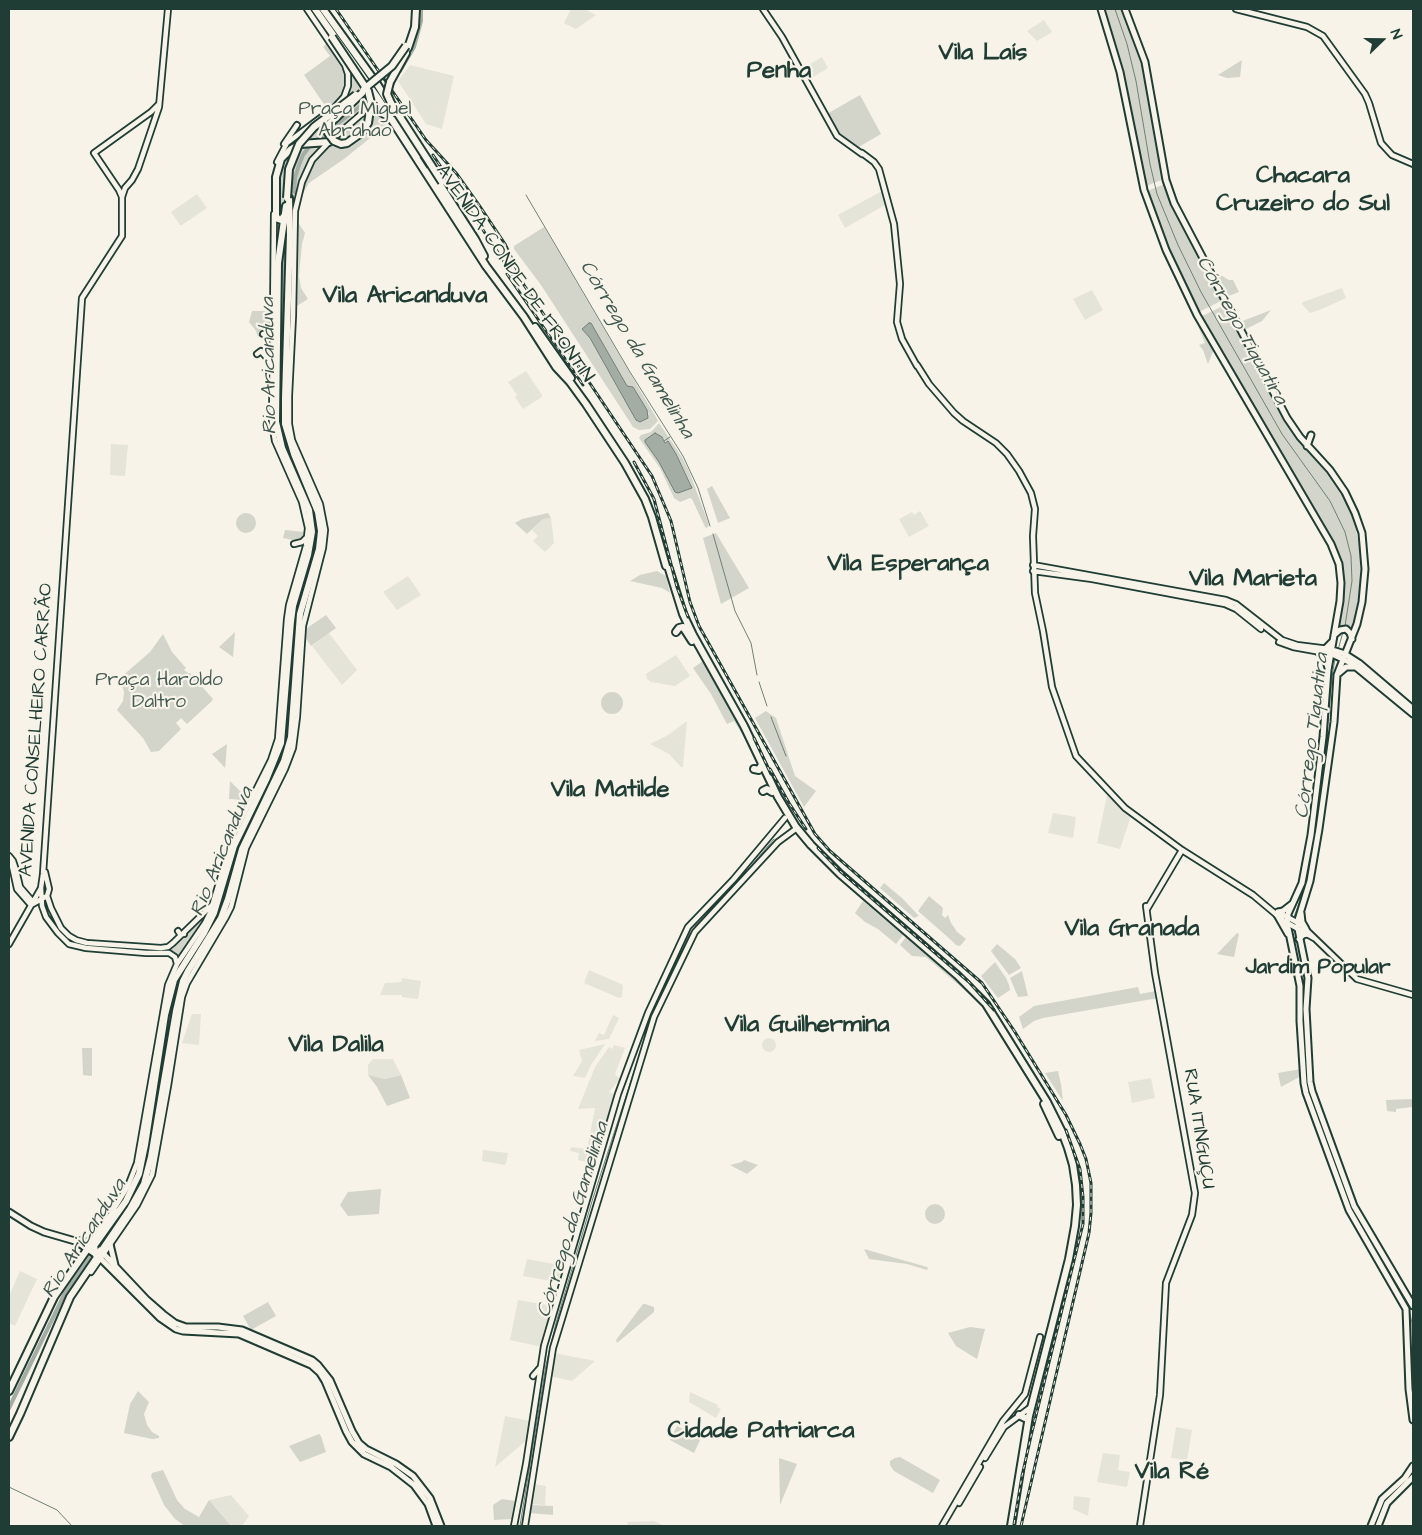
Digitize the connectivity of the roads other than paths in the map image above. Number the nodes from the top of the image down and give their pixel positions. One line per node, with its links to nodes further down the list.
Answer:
1 (168, 9): 14 (main road, AVENIDA CONSELHEIRO CARRÃO)
2 (307, 9): 19 (main road)
3 (314, 9): 12 (highway, bridge); 13 (highway, AVENIDA CONDE DE FRONTIN)
4 (323, 9): 10 (highway, AVENIDA CONDE DE FRONTIN)
5 (415, 9): 11 (highway); 27 (highway, bridge)
6 (763, 9): 51 (main road)
7 (1101, 9): 59 (main road)
8 (1125, 9): 45 (main road)
9 (1236, 9): 23 (main road)
10 (353, 52): 13 (highway); 29 (highway, AVENIDA CONDE DE FRONTIN)
11 (406, 53): 12 (highway, bridge); 29 (highway, bridge)
12 (362, 93): 27 (highway, bridge)
13 (377, 97): 15 (highway); 18 (highway, AVENIDA CONDE DE FRONTIN)
14 (160, 103): 16 (main road); 17 (main road, AVENIDA CONSELHEIRO CARRÃO)
15 (366, 110): 18 (highway); 20 (main road)
16 (151, 112): 17 (main road); 25 (main road)
17 (156, 116): 24 (main road, AVENIDA CONSELHEIRO CARRÃO)
18 (394, 124): 38 (highway, AVENIDA CONDE DE FRONTIN)
19 (300, 128): 21 (highway); 22 (main road); 22 (main road)
20 (329, 142): 21 (highway); 31 (main road)
21 (306, 143): 28 (highway)
22 (280, 154): 32 (main road)
23 (1413, 164)
24 (125, 188): 25 (main road); 26 (main road, AVENIDA CONSELHEIRO CARRÃO)
25 (119, 190): 26 (main road)
26 (122, 197): 34 (main road, AVENIDA CONSELHEIRO CARRÃO)
27 (288, 198): 28 (highway); 33 (highway)
28 (285, 212): 30 (highway)
29 (458, 212): 41 (highway, AVENIDA CONDE DE FRONTIN)
30 (283, 228): 32 (highway); 40 (highway)
31 (294, 243): 33 (highway); 43 (main road)
32 (274, 270): 36 (main road)
33 (288, 290): 39 (highway)
34 (84, 295): 88 (main road, AVENIDA CONSELHEIRO CARRÃO); 91 (main road, AVENIDA CONSELHEIRO CARRÃO)
35 (263, 334): 36 (main road)
36 (273, 341): 40 (main road)
37 (256, 354): 40 (main road)
38 (547, 354): 41 (highway); 50 (highway, AVENIDA CONDE DE FRONTIN)
39 (286, 357): 43 (highway); 57 (highway)
40 (275, 367): 42 (highway); 48 (highway)
41 (569, 376): 50 (highway, AVENIDA CONDE DE FRONTIN)
42 (272, 391): 46 (main road)
43 (289, 396): 52 (main road)
44 (1311, 435): 45 (main road)
45 (1307, 446): 60 (main road)
46 (308, 537): 47 (main road); 48 (main road)
47 (294, 544)
48 (309, 545): 49 (main road); 54 (highway)
49 (301, 565): 54 (highway); 56 (main road)
50 (668, 568): 61 (highway, AVENIDA CONDE DE FRONTIN); 83 (highway, AVENIDA CONDE DE FRONTIN)
51 (1035, 568): 53 (main road); 69 (main road)
52 (313, 583): 57 (highway); 82 (main road)
53 (1181, 593): 62 (main road); 63 (main road)
54 (293, 606): 74 (highway)
55 (280, 617): 56 (main road)
56 (287, 620): 79 (main road)
57 (298, 628): 77 (highway)
58 (676, 632): 61 (highway)
59 (1334, 638): 60 (main road); 62 (main road); 64 (main road)
60 (1351, 642): 64 (main road); 65 (main road)
61 (696, 646): 75 (highway, AVENIDA CONDE DE FRONTIN)
62 (1326, 648): 64 (main road)
63 (1316, 650): 64 (main road); 67 (main road)
64 (1337, 654): 65 (main road); 66 (main road); 67 (main road); 68 (main road)
65 (1355, 660): 70 (main road)
66 (1356, 667): 68 (main road); 73 (main road)
67 (1328, 670): 71 (main road)
68 (1337, 675): 71 (main road)
69 (1056, 702): 72 (main road); 85 (main road)
70 (1413, 709)
71 (1330, 711): 81 (main road); 81 (main road)
72 (1055, 713)
73 (1413, 714)
74 (274, 763): 79 (highway); 95 (highway)
75 (761, 766): 76 (highway); 80 (highway, AVENIDA CONDE DE FRONTIN)
76 (754, 769)
77 (274, 783): 82 (highway); 111 (highway)
78 (763, 791): 80 (highway)
79 (255, 792): 95 (main road)
80 (772, 792): 83 (highway, AVENIDA CONDE DE FRONTIN)
81 (1319, 799): 92 (main road); 92 (main road)
82 (263, 813): 105 (main road)
83 (789, 819): 84 (highway); 133 (main road)
84 (796, 830): 122 (highway); 124 (highway); 152 (main road)
85 (1182, 850): 99 (main road); 155 (main road, RUA ITINGUÇU)
86 (9, 856): 96 (main road)
87 (9, 860): 96 (main road)
88 (45, 877): 89 (main road, AVENIDA CONSELHEIRO CARRÃO); 90 (main road)
89 (48, 885): 91 (main road); 93 (main road, AVENIDA CONSELHEIRO CARRÃO)
90 (54, 886)
91 (41, 888): 94 (main road); 96 (main road, AVENIDA CONSELHEIRO CARRÃO)
92 (1302, 892): 97 (main road); 98 (main road)
93 (47, 896): 94 (main road, AVENIDA CONSELHEIRO CARRÃO); 100 (main road)
94 (41, 900): 96 (main road, AVENIDA CONSELHEIRO CARRÃO); 101 (main road)
95 (216, 900): 107 (main road); 112 (main road); 115 (highway)
96 (32, 903): 110 (main road)
97 (1292, 903): 99 (main road); 102 (main road)
98 (1301, 908): 103 (main road); 106 (main road)
99 (1277, 913): 102 (main road); 108 (main road)
100 (54, 914): 101 (main road); 107 (main road)
101 (47, 918): 112 (main road)
102 (1288, 920): 103 (main road); 108 (main road)
103 (1297, 925): 106 (main road); 109 (main road)
104 (178, 930): 107 (main road)
105 (221, 930): 111 (highway); 117 (main road)
106 (1306, 932): 109 (main road); 116 (main road)
107 (184, 934)
108 (1289, 936): 113 (main road)
109 (1300, 939): 114 (main road)
110 (9, 944)
111 (200, 952): 117 (highway)
112 (177, 964): 118 (main road)
113 (1296, 964): 114 (main road); 119 (main road)
114 (1306, 965): 119 (main road)
115 (171, 990): 117 (highway); 121 (highway)
116 (1413, 995)
117 (175, 1010): 120 (highway); 123 (main road)
118 (159, 1031): 121 (highway); 127 (main road)
119 (1306, 1067): 131 (main road); 134 (main road)
120 (166, 1068): 123 (highway); 129 (highway)
121 (157, 1071): 125 (highway)
122 (1050, 1117): 124 (highway); 140 (highway)
123 (161, 1125): 128 (main road)
124 (1059, 1125): 140 (highway)
125 (139, 1174): 127 (highway); 129 (highway)
126 (9, 1212): 129 (main road)
127 (109, 1217): 129 (highway)
128 (110, 1244): 129 (main road); 130 (main road)
129 (96, 1251): 130 (main road); 137 (highway); 146 (highway); 149 (main road)
130 (115, 1268): 150 (main road)
131 (1413, 1306)
132 (1040, 1337): 141 (main road)
133 (541, 1367): 135 (main road); 151 (main road)
134 (1408, 1371): 136 (main road); 139 (main road)
135 (533, 1376)
136 (1413, 1383)
137 (9, 1391)
138 (1413, 1397): 139 (main road)
139 (1411, 1406): 143 (main road)
140 (1029, 1408): 142 (highway); 154 (highway)
141 (1013, 1409): 142 (main road); 144 (main road)
142 (1020, 1416): 145 (main road); 154 (highway)
143 (1413, 1420)
144 (1003, 1421): 145 (main road); 153 (main road)
145 (1004, 1427): 153 (main road)
146 (9, 1437)
147 (1413, 1466): 156 (main road)
148 (1413, 1477): 157 (main road)
149 (436, 1526)
150 (441, 1526)
151 (514, 1526)
152 (525, 1526)
153 (944, 1526)
154 (1010, 1526)
155 (1140, 1526)
156 (1371, 1526)
157 (1378, 1526)

